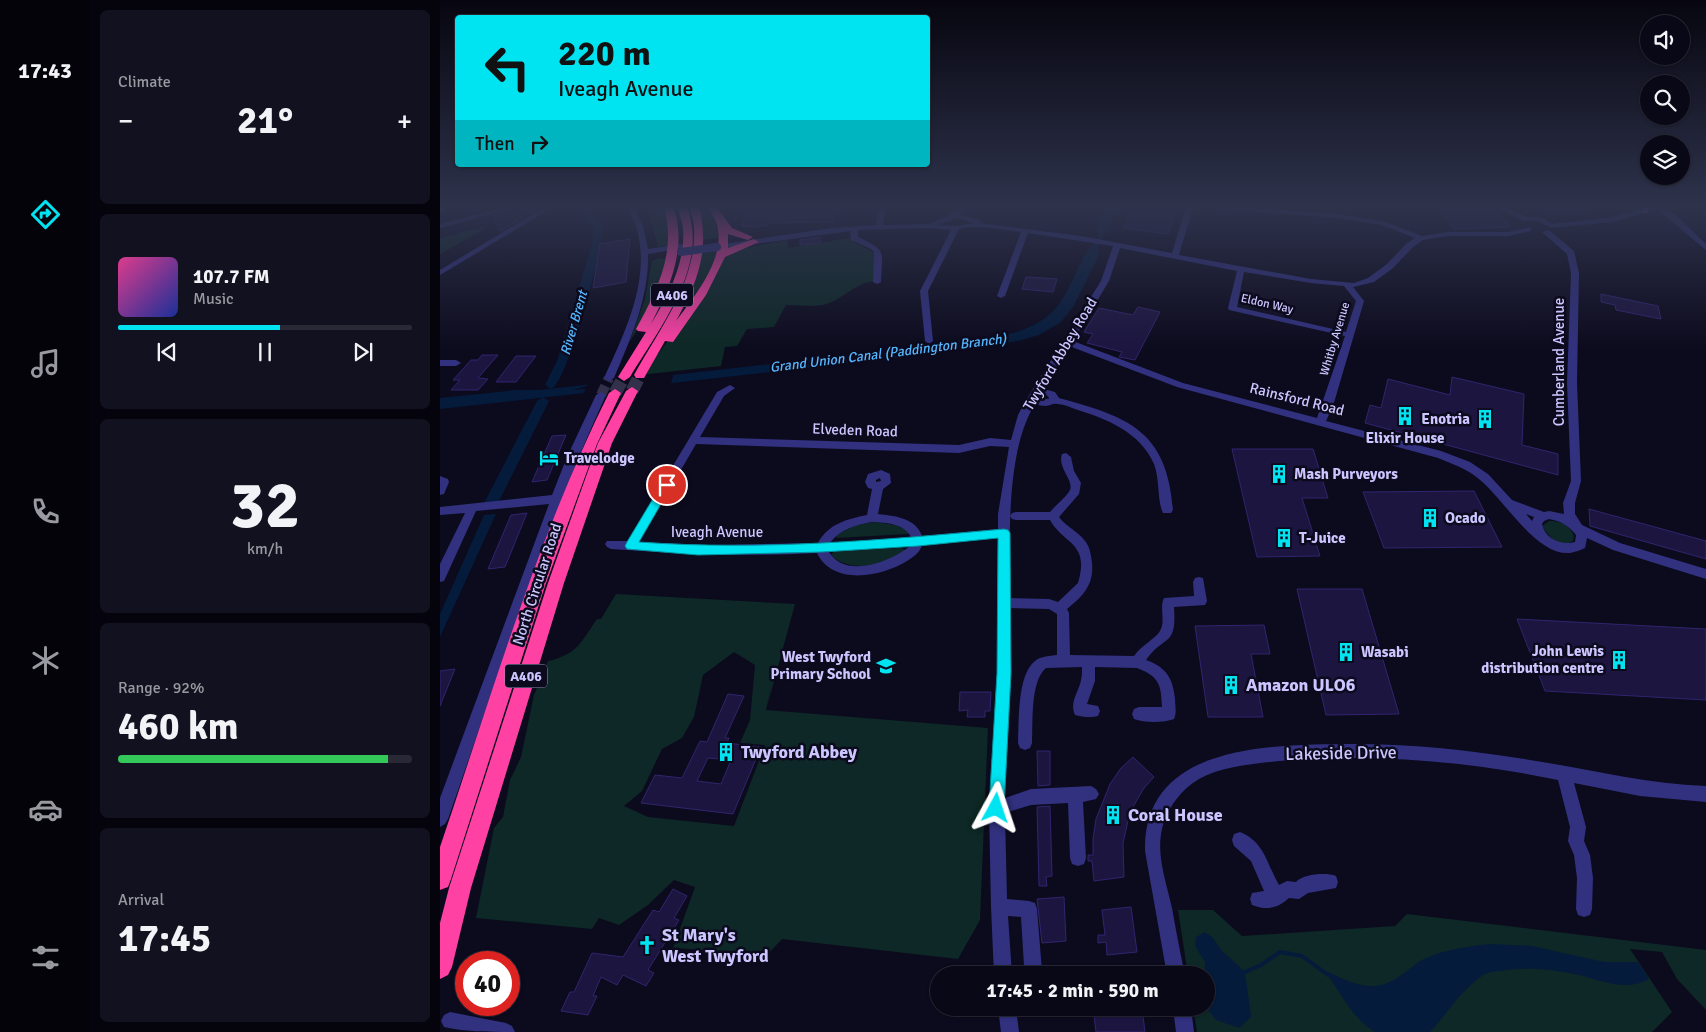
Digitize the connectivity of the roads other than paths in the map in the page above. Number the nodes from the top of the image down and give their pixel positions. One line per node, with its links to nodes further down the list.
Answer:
1 (473, 253): 17 (street)
2 (650, 253): 14 (street)
3 (676, 253): 26 (highway)
4 (685, 253): 26 (highway, North Circular Road / A406)
5 (696, 253): 6 (highway, A406)
6 (717, 253)
7 (878, 253): 18 (street)
8 (943, 253): 22 (street)
9 (1017, 253): 20 (street)
10 (1114, 253): 23 (street, Twyford Abbey Road)
11 (1160, 253): 15 (street)
12 (1403, 253): 19 (street)
13 (1571, 253): 42 (street, Cumberland Avenue)
14 (644, 254): 26 (street)
15 (1175, 256): 16 (street)
16 (1241, 270): 19 (street); 21 (street, Eldon Way)
17 (440, 273)
18 (878, 282)
19 (1346, 284): 21 (street, Whitby Avenue)
20 (1001, 296)
21 (1350, 335): 31 (street, Whitby Avenue)
22 (928, 341)
23 (1066, 342): 28 (street, Twyford Abbey Road); 32 (street, Rainsford Road)
24 (440, 363): 25 (street)
25 (456, 363)
26 (618, 385): 40 (street); 78 (highway, North Circular Road / A406); 87 (highway, North Circular Road / A406)
27 (730, 388): 34 (street)
28 (1037, 390): 29 (street, Twyford Abbey Road); 30 (street)
29 (1031, 400): 30 (street); 35 (street, Twyford Abbey Road)
30 (1055, 400): 44 (street)
31 (1328, 406): 32 (street, Whitby Avenue); 33 (street)
32 (1320, 424): 33 (street, Rainsford Road)
33 (1342, 427): 41 (street, Rainsford Road)
34 (694, 440): 35 (street, Elveden Road); 56 (street)
35 (1014, 444): 52 (street, Twyford Abbey Road)
36 (1066, 457): 47 (street)
37 (440, 480): 39 (street)
38 (878, 487): 49 (street)
39 (440, 491)
40 (556, 499): 43 (street); 75 (street)
41 (1510, 503): 48 (street, Rainsford Road); 51 (street, Rainsford Road)
42 (1569, 503): 48 (street); 50 (street, Cumberland Avenue)
43 (472, 509): 45 (street); 60 (street)
44 (1167, 510)
45 (440, 511)
46 (1016, 516): 47 (street)
47 (1053, 516): 63 (street)
48 (1546, 516): 50 (street, Rainsford Road); 51 (street)
49 (872, 518): 53 (street); 58 (street)
50 (1576, 527): 55 (street, Cumberland Avenue); 57 (street)
51 (1537, 532): 55 (street, Rainsford Road)
52 (1004, 533): 53 (street, Iveagh Avenue); 62 (street, Twyford Abbey Road)
53 (918, 542): 58 (street, Iveagh Avenue); 58 (street)
54 (611, 544): 56 (street, Iveagh Avenue)
55 (1581, 545): 57 (street)
56 (631, 546): 58 (street, Iveagh Avenue)
57 (1617, 547): 59 (street)
58 (822, 548)
59 (1706, 574)
60 (440, 577)
61 (1198, 582): 65 (street)
62 (1005, 603): 63 (street); 74 (street, Twyford Abbey Road)
63 (1060, 608): 64 (street)
64 (1064, 661): 66 (street); 69 (street)
65 (1137, 662): 66 (street); 68 (street)
66 (1089, 663): 67 (street)
67 (1093, 711)
68 (1139, 714)
69 (1025, 743)
70 (1564, 774): 72 (street, Lakeside Drive); 83 (street); 86 (street, Lakeside Drive)
71 (1091, 794): 73 (street)
72 (1706, 794)
73 (1075, 795): 74 (street); 77 (street)
74 (996, 808): 82 (street, Twyford Abbey Road)
75 (440, 819)
76 (1240, 840): 81 (street)
77 (1078, 858)
78 (440, 880)
79 (1330, 882): 81 (street)
80 (1258, 898): 81 (street)
81 (1277, 898)
82 (999, 907): 84 (street, Twyford Abbey Road); 85 (street)
83 (1584, 909)
84 (1002, 966)
85 (1033, 966)
86 (1174, 966)
87 (440, 967)
88 (1008, 1016): 92 (street)
89 (1183, 1016): 93 (street)
90 (450, 1021): 91 (street)
91 (506, 1032)
92 (1010, 1032)
93 (1185, 1032)

